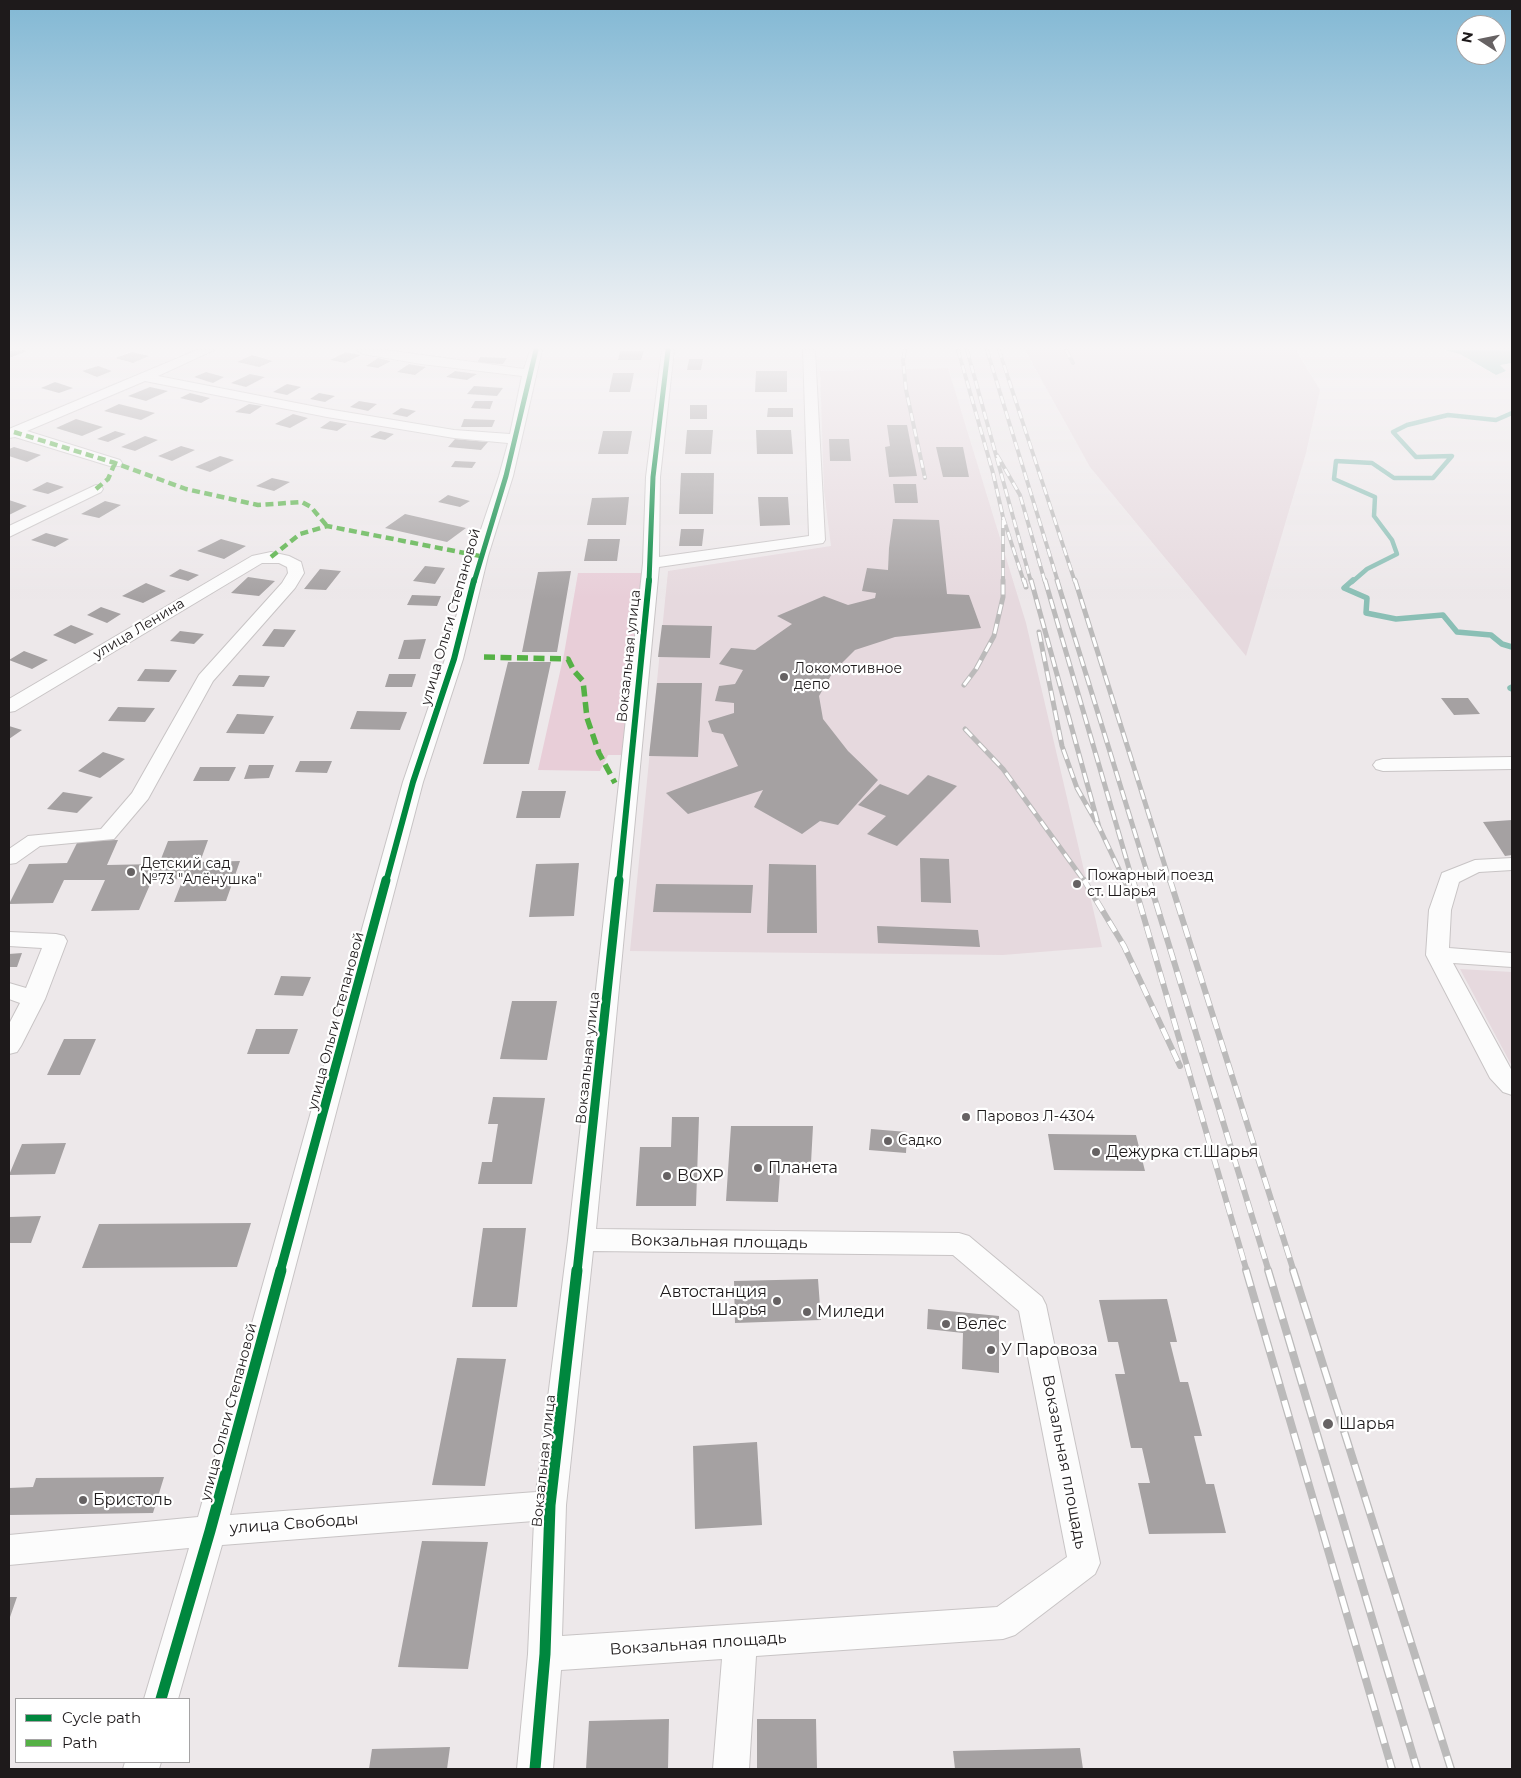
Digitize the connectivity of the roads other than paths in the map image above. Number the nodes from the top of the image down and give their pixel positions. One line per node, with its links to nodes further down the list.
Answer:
1 (12, 433): 7 (street)
2 (448, 433): 6 (street)
3 (517, 433): 6 (street, улица Ольги Степановой)
4 (658, 433): 10 (street, Вокзальная улица)
5 (813, 433): 10 (street)
6 (516, 439): 25 (street, улица Ольги Степановой)
7 (115, 463)
8 (96, 489): 9 (street)
9 (9, 532)
10 (651, 563): 23 (street, Вокзальная улица)
11 (9, 707): 14 (street, улица Ленина)
12 (1512, 763): 13 (street)
13 (1382, 765)
14 (9, 858)
15 (1512, 864): 17 (street)
16 (9, 939): 20 (street)
17 (1437, 955): 18 (street); 22 (street)
18 (1512, 960)
19 (9, 991): 20 (street)
20 (32, 998): 21 (street)
21 (9, 1046)
22 (1512, 1086)
23 (581, 1240): 24 (street, Вокзальная улица); 27 (street, Вокзальная площадь)
24 (550, 1505): 25 (street, улица Свободы); 28 (street, Вокзальная улица)
25 (210, 1531): 26 (street, улица Свободы); 29 (street, улица Ольги Степановой)
26 (9, 1550)
27 (740, 1641): 28 (street, Вокзальная площадь); 31 (street)
28 (545, 1654): 30 (street, Вокзальная улица)
29 (161, 1698)
30 (535, 1769)
31 (732, 1769)

